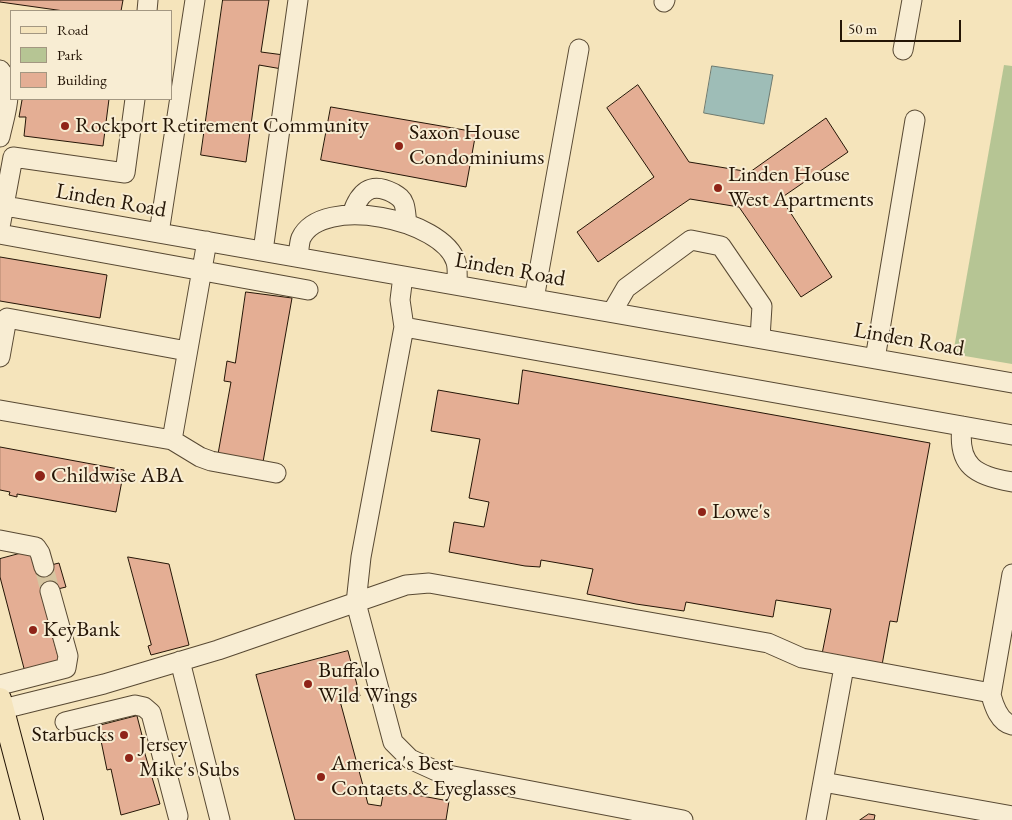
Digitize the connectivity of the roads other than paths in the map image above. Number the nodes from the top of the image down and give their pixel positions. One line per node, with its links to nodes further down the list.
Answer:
1 (195, 0): 15 (street)
2 (298, 0): 19 (street)
3 (912, 0): 5 (street)
4 (579, 49): 25 (street)
5 (903, 50)
6 (0, 70): 9 (street)
7 (135, 100): 10 (street)
8 (915, 120): 31 (street)
9 (0, 137)
10 (2, 205): 12 (street, Linden Road); 14 (street)
11 (352, 214): 13 (street); 13 (street); 20 (street)
12 (73, 218): 15 (street, Linden Road); 18 (street)
13 (407, 224): 23 (street)
14 (0, 227)
15 (159, 233): 17 (street, Linden Road)
16 (0, 234): 18 (street)
17 (207, 241): 19 (street, Linden Road); 21 (street)
18 (67, 246): 21 (street)
19 (263, 251): 20 (street, Linden Road)
20 (298, 257): 22 (street, Linden Road)
21 (201, 270): 24 (street); 29 (street)
22 (403, 276): 23 (street, Linden Road); 27 (street)
23 (458, 285): 25 (street, Linden Road)
24 (308, 290)
25 (534, 299): 26 (street, Linden Road)
26 (612, 312): 28 (street, Linden Road); 28 (street)
27 (404, 326): 34 (street); 43 (street)
28 (760, 338): 31 (street, Linden Road)
29 (187, 351): 30 (street); 36 (street)
30 (0, 357)
31 (875, 359): 32 (street, Linden Road)
32 (1012, 383)
33 (0, 410): 36 (street)
34 (962, 426): 35 (street); 38 (street)
35 (1012, 435)
36 (172, 440): 37 (street)
37 (276, 473)
38 (1012, 482)
39 (0, 540): 40 (street)
40 (44, 567)
41 (1012, 574): 49 (street)
42 (50, 591): 46 (street)
43 (356, 603): 44 (street); 45 (street); 58 (street)
44 (180, 661): 48 (street); 57 (street)
45 (844, 667): 49 (street); 53 (street)
46 (64, 670): 47 (street); 48 (street)
47 (0, 685)
48 (69, 692): 50 (street)
49 (991, 693): 52 (street)
50 (1, 704): 56 (main road)
51 (65, 722): 54 (street)
52 (1012, 724)
53 (823, 782): 55 (street); 59 (street)
54 (178, 816)
55 (1012, 816)
56 (32, 820)
57 (220, 820)
58 (683, 820)
59 (816, 820)

